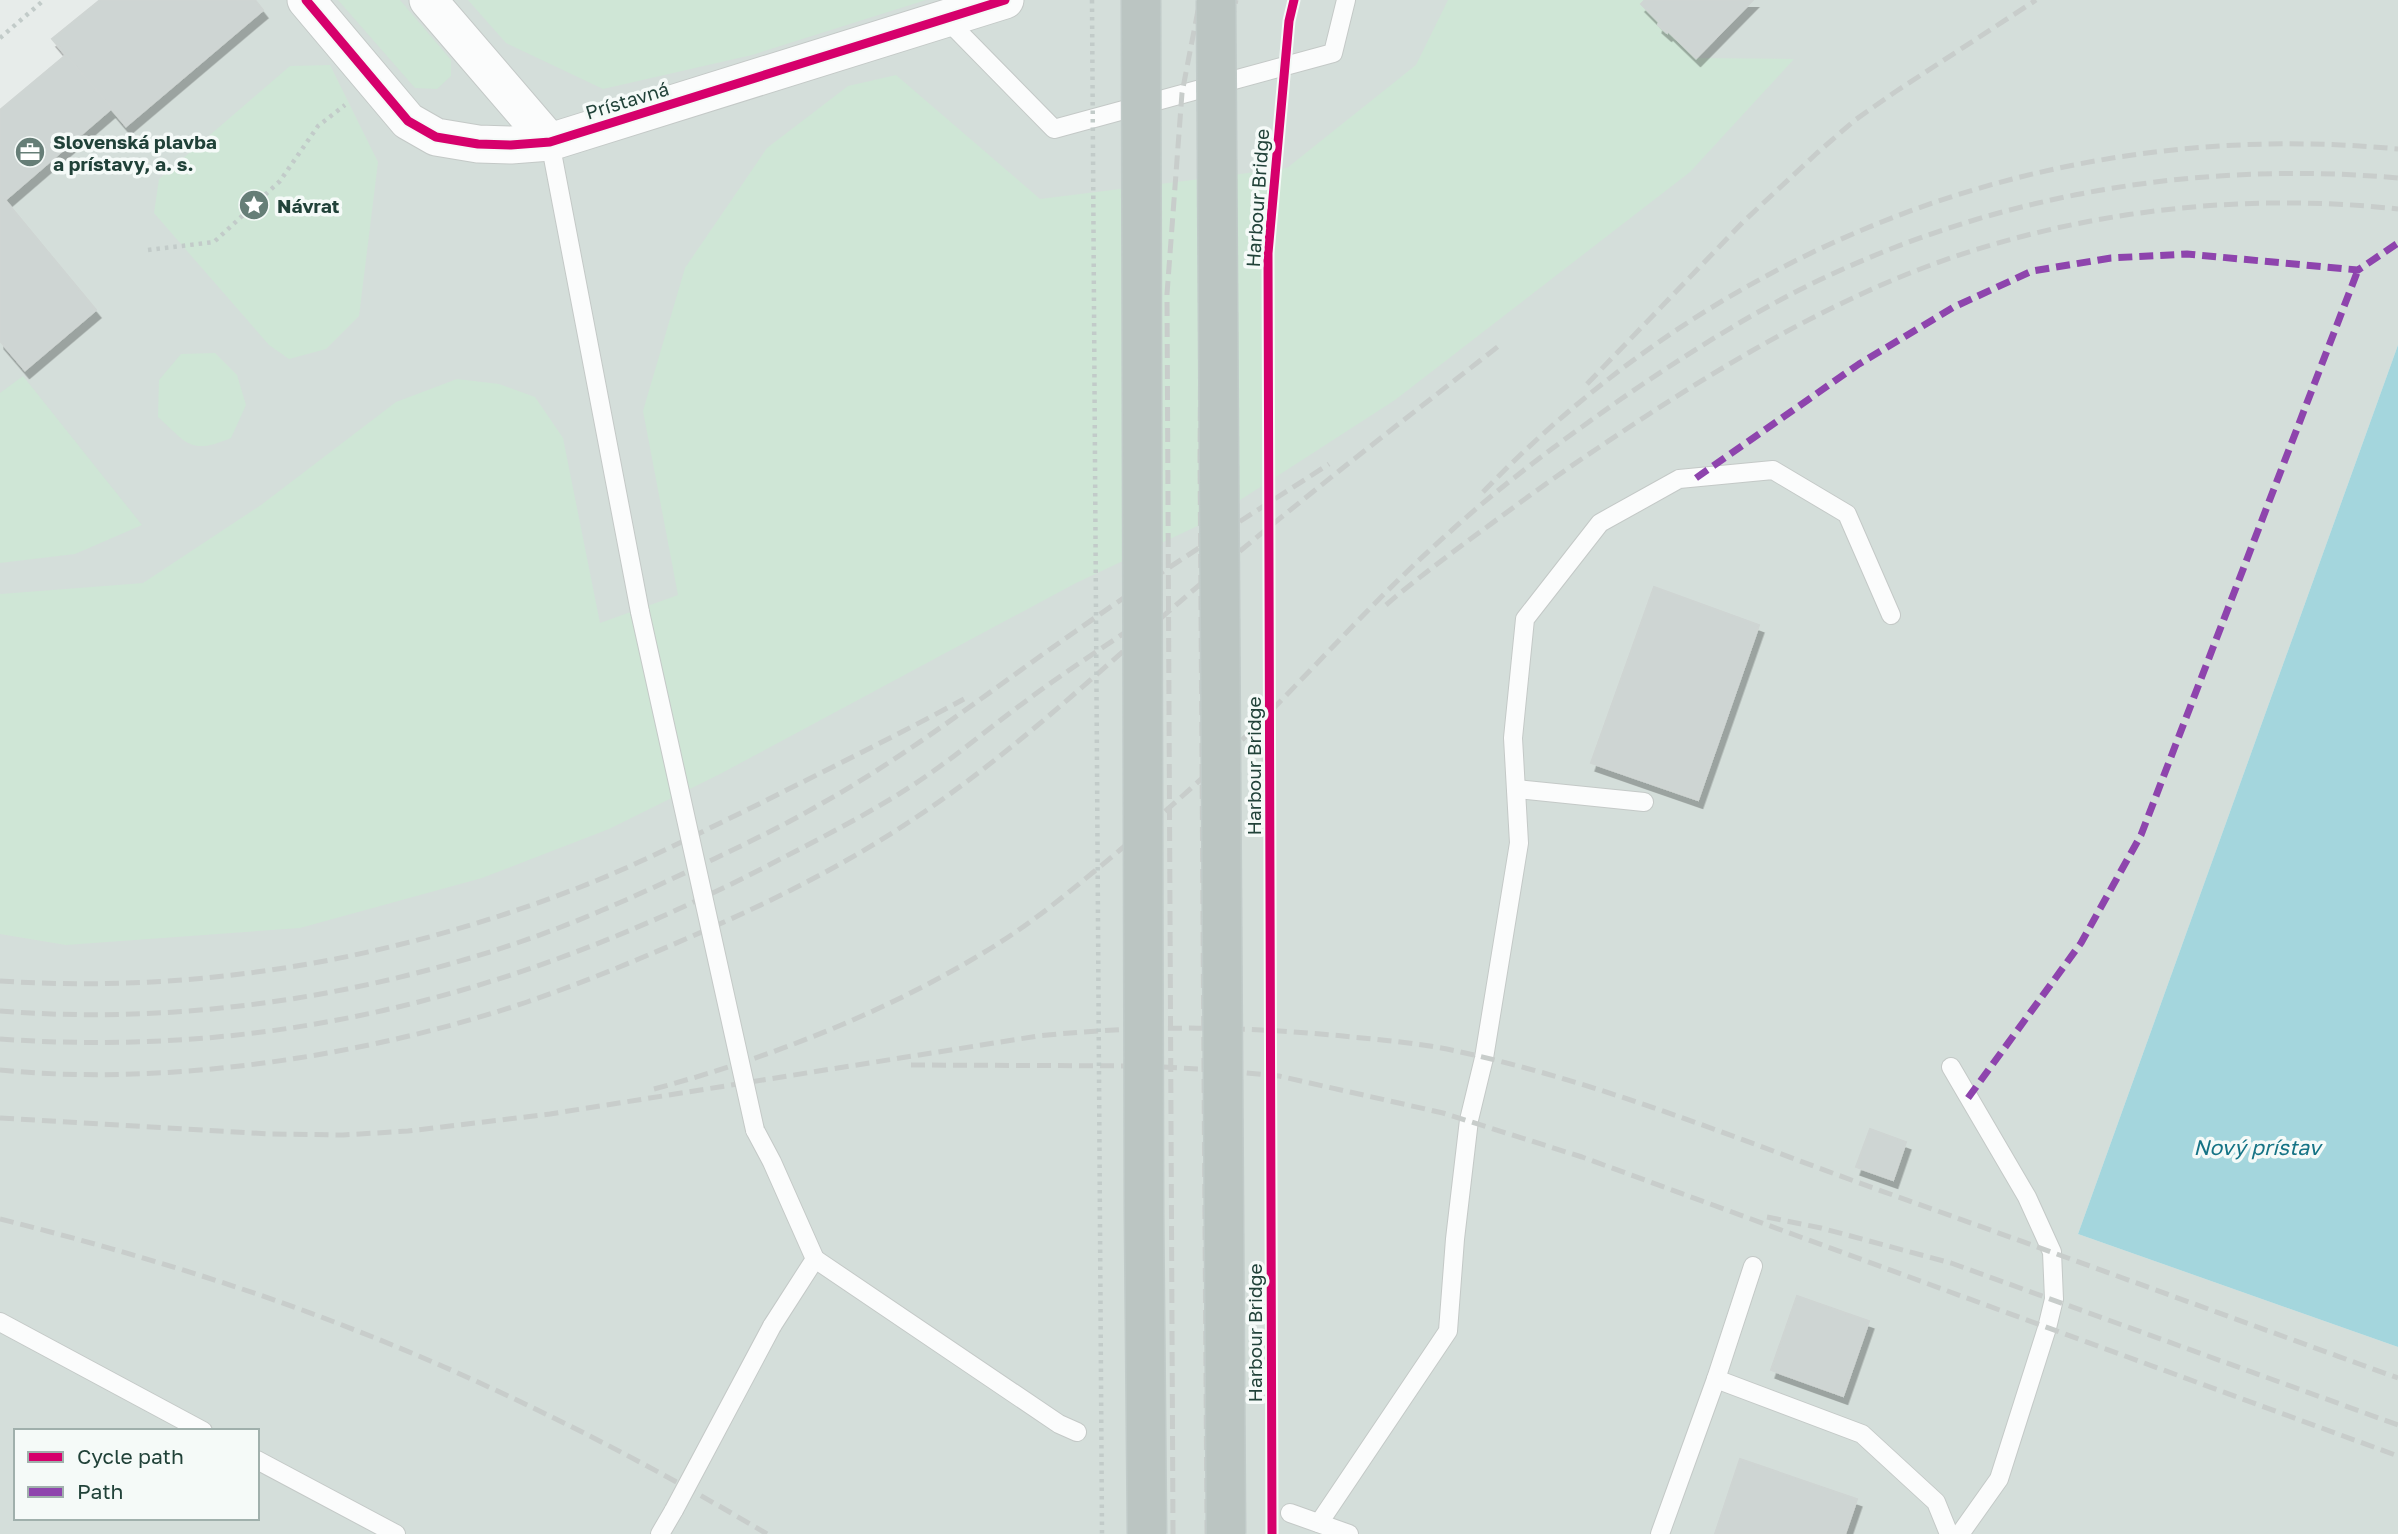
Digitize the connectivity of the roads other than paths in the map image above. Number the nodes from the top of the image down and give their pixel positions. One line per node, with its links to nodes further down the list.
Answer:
1 (306, 0): 8 (street, Prístavná)
2 (428, 0): 8 (street)
3 (1005, 0): 7 (street, Prístavná)
4 (1141, 0): 24 (highway, bridge)
5 (1216, 0): 25 (highway, Harbour Bridge, bridge)
6 (1346, 0): 7 (lane)
7 (946, 19): 8 (street, Prístavná)
8 (550, 142): 13 (lane, bridge)
9 (1891, 615): 10 (lane)
10 (1516, 789): 11 (lane); 21 (lane)
11 (1644, 802)
12 (1951, 1068): 29 (lane)
13 (815, 1259): 18 (lane); 23 (lane, bridge)
14 (1753, 1266): 16 (lane)
15 (0, 1322): 17 (lane)
16 (1716, 1379): 27 (lane); 28 (lane)
17 (199, 1429)
18 (1077, 1432)
19 (259, 1461): 22 (lane)
20 (1290, 1513): 21 (lane)
21 (1319, 1523): 26 (lane)
22 (396, 1534)
23 (660, 1534)
24 (1147, 1534)
25 (1226, 1534)
26 (1349, 1534)
27 (1660, 1534)
28 (1949, 1534)
29 (1960, 1534)

